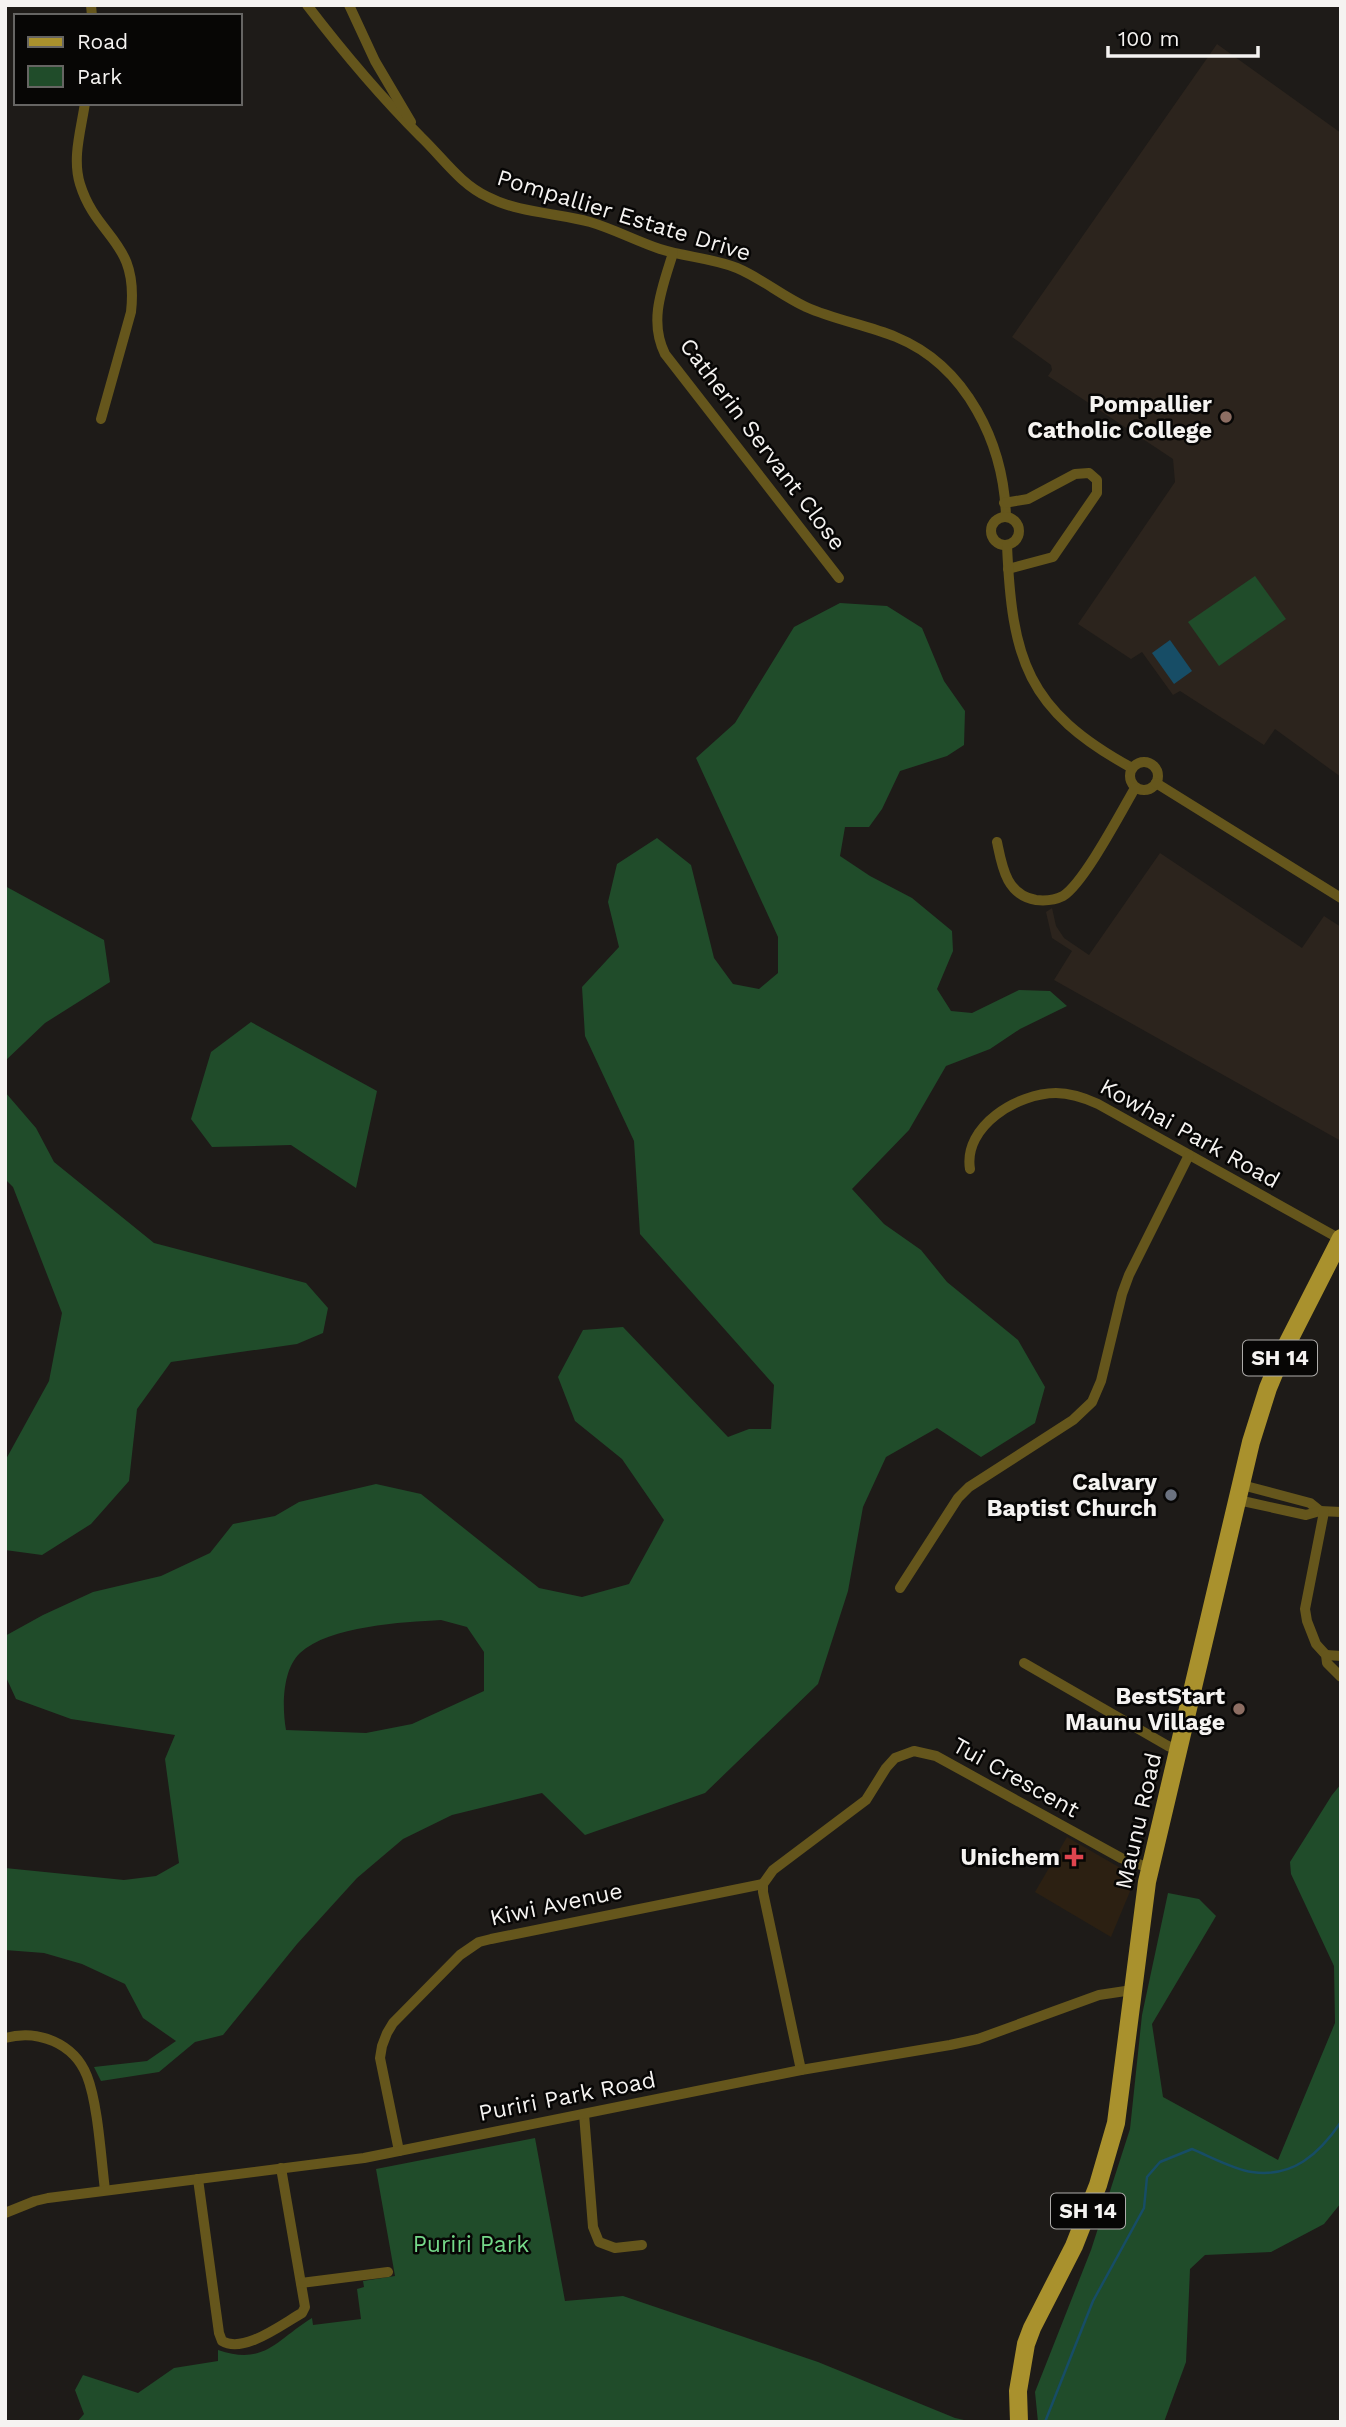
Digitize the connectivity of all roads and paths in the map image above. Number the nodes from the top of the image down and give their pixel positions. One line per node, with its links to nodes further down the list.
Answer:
1 (307, 5): 4 (street, Pompallier Estate Drive)
2 (349, 5): 4 (street, Pompallier Estate Drive)
3 (85, 105): 6 (street)
4 (420, 136): 5 (street, Pompallier Estate Drive)
5 (673, 253): 7 (street, Pompallier Estate Drive); 11 (street, Catherin Servant Close)
6 (102, 419)
7 (1004, 503): 8 (street, Pompallier Estate Drive); 10 (street)
8 (1006, 517): 9 (street); 9 (street)
9 (1007, 545): 10 (street)
10 (1008, 569): 12 (street)
11 (839, 578)
12 (1132, 768): 13 (street); 14 (street)
13 (1156, 783): 14 (street); 16 (street)
14 (1135, 788): 15 (street)
15 (997, 842)
16 (1341, 898)
17 (1189, 1155): 18 (street, Kowhai Park Road); 19 (street, Kowhai Park Road); 23 (street)
18 (970, 1168)
19 (1340, 1239): 20 (main road, Maunu Road / SH 14)
20 (1240, 1492): 21 (street); 28 (main road, Maunu Road / SH 14)
21 (1322, 1511): 22 (street); 24 (street)
22 (1341, 1512)
23 (900, 1588)
24 (1326, 1655): 25 (street); 27 (street)
25 (1341, 1656)
26 (1024, 1663): 28 (street)
27 (1341, 1677)
28 (1179, 1750): 29 (main road, Maunu Road / SH 14)
29 (1150, 1868): 30 (street, Tui Crescent); 31 (main road, Maunu Road / SH 14)
30 (763, 1885): 33 (street); 35 (street, Kiwi Avenue)
31 (1132, 1990): 33 (street, Puriri Park Road); 43 (main road, Maunu Road / SH 14)
32 (5, 2038): 38 (street)
33 (801, 2070): 34 (street, Puriri Park Road)
34 (584, 2114): 35 (street, Puriri Park Road); 40 (street)
35 (399, 2151): 36 (street, Puriri Park Road)
36 (281, 2168): 37 (street, Puriri Park Road); 42 (street)
37 (198, 2179): 38 (street, Puriri Park Road); 42 (street)
38 (105, 2190): 39 (street, Puriri Park Road)
39 (5, 2213)
40 (642, 2245)
41 (388, 2272): 42 (street)
42 (301, 2283)
43 (1020, 2422)

